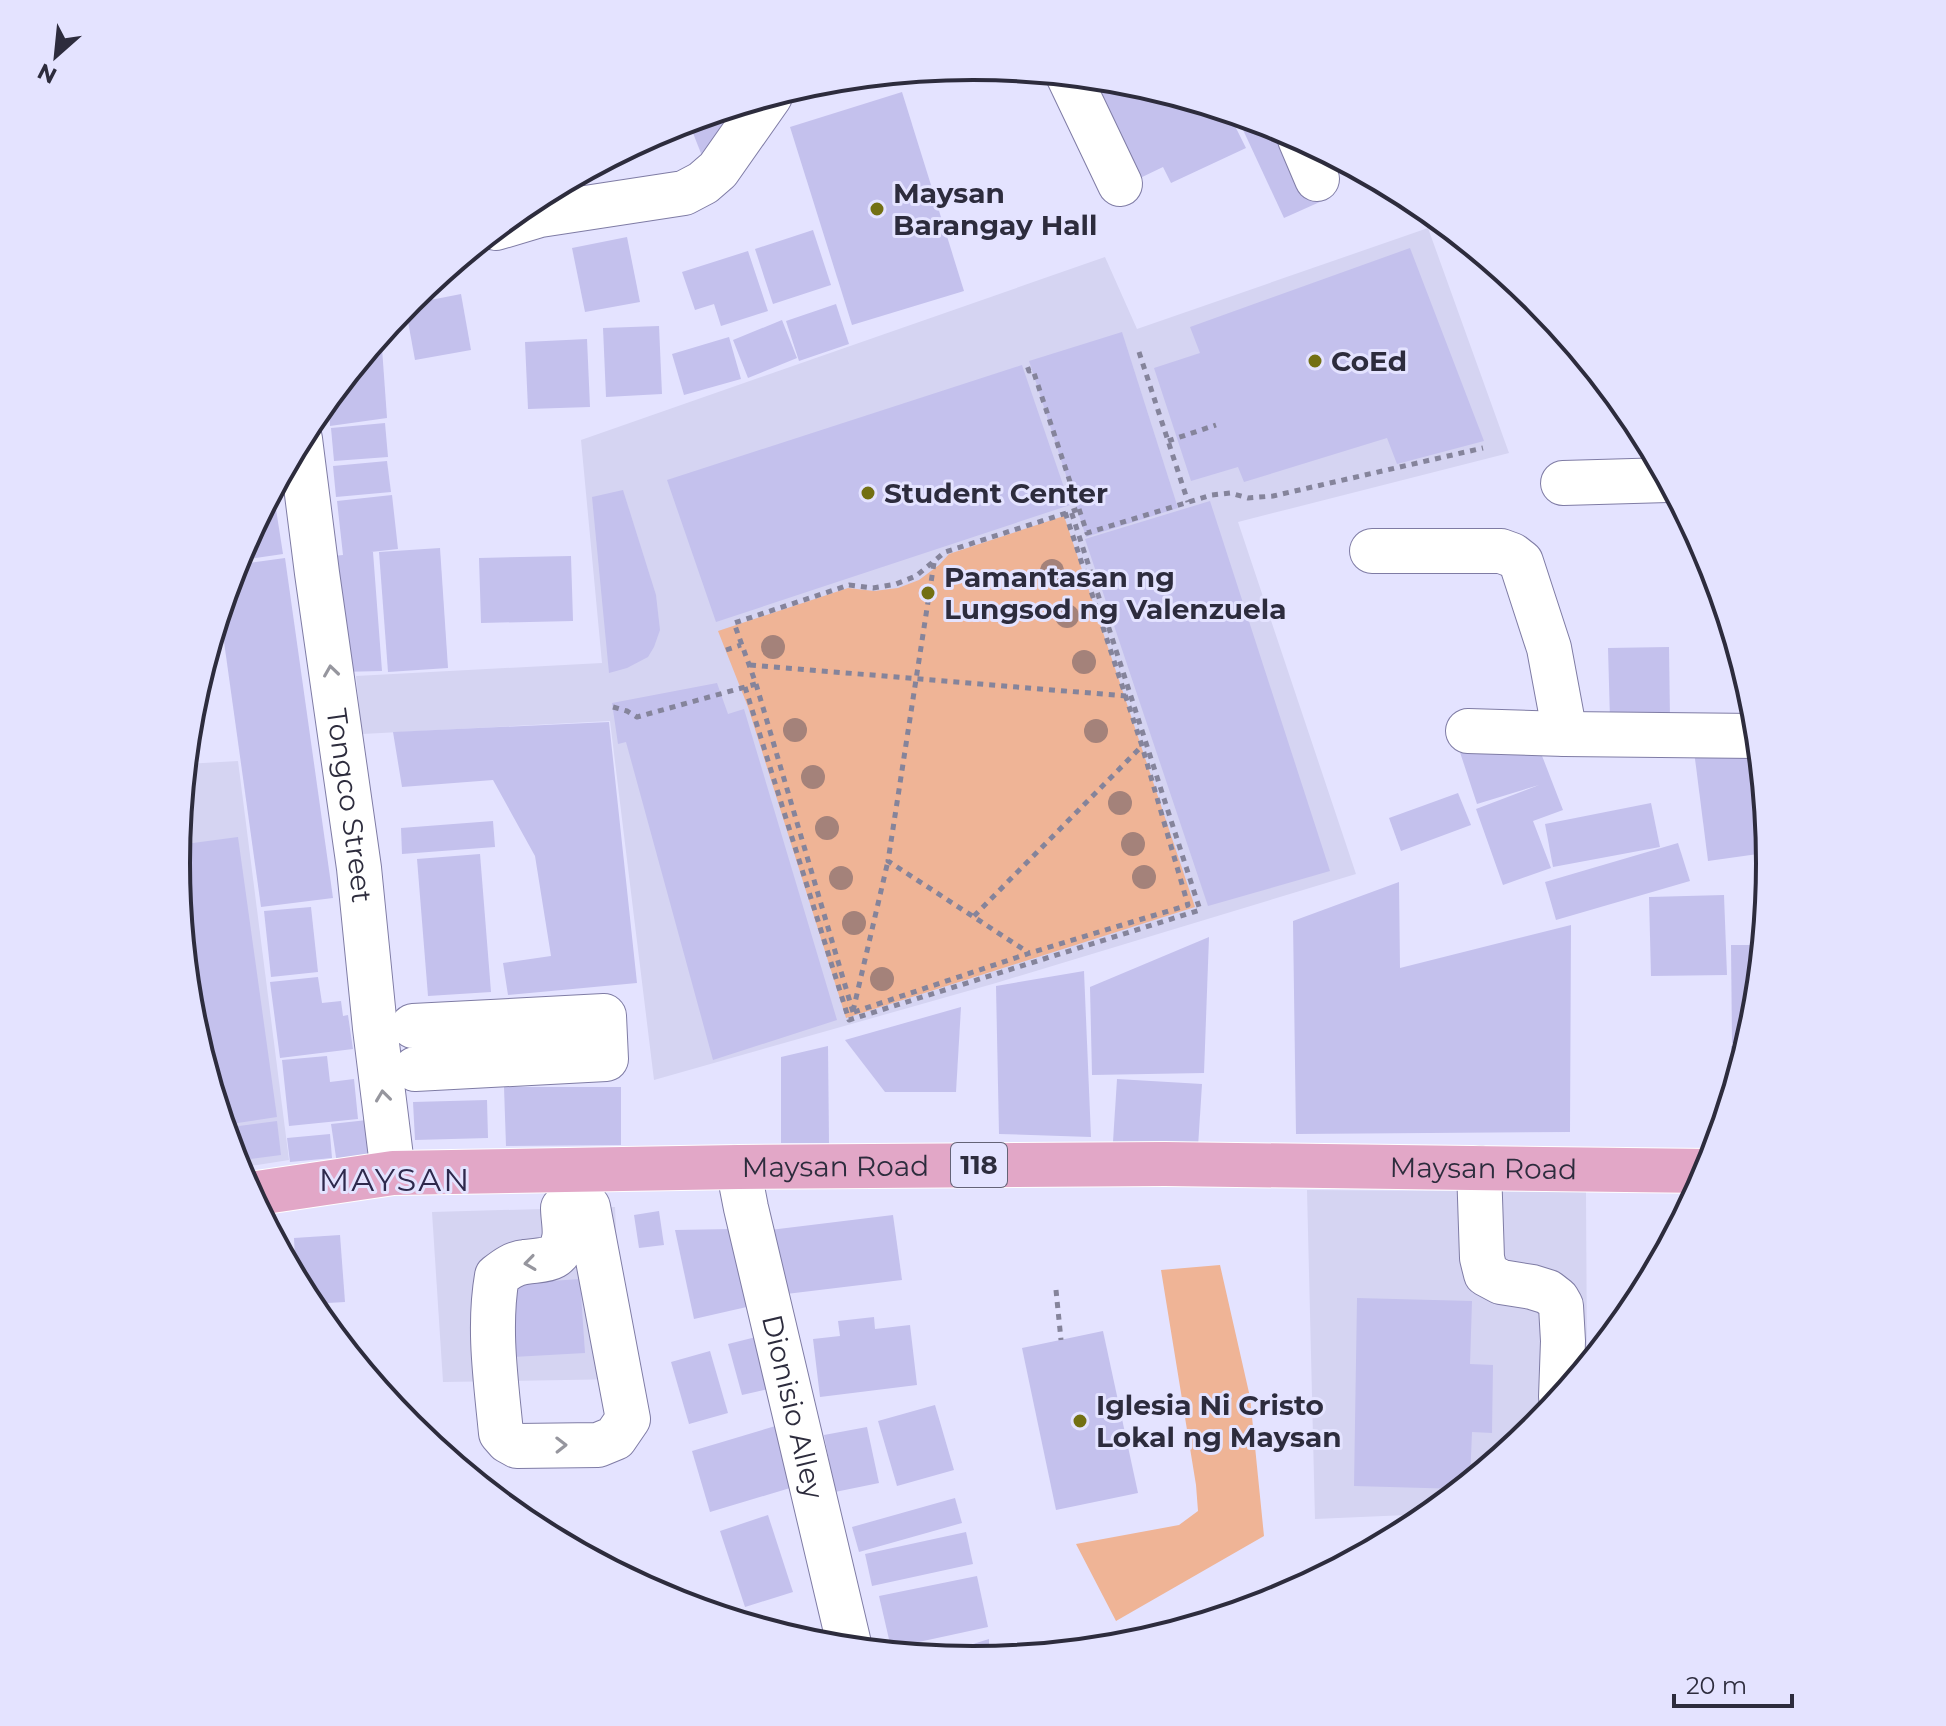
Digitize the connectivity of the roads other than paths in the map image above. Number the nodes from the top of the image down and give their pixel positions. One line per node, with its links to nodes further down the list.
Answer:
1 (1074, 87): 5 (street)
2 (760, 110): 6 (street)
3 (1307, 156): 4 (street)
4 (1317, 179)
5 (1120, 184)
6 (529, 218)
7 (303, 459): 19 (street, Tongco Street, one-way to 7)
8 (1655, 480): 9 (street)
9 (1563, 483)
10 (1372, 551): 12 (street)
11 (1468, 731): 12 (street)
12 (1565, 734): 13 (street)
13 (1745, 736)
14 (604, 1037): 15 (street)
15 (414, 1047)
16 (738, 1167): 17 (main road, Maysan Road / 118); 19 (main road, Maysan Road / 118); 23 (street, Dionisio Alley)
17 (1479, 1168): 18 (main road, Maysan Road / 118); 22 (street)
18 (1692, 1171)
19 (393, 1173): 20 (main road, Maysan Road / 118)
20 (263, 1192)
21 (575, 1207): 21 (street, one-way to 21)
22 (1562, 1379)
23 (847, 1635)

